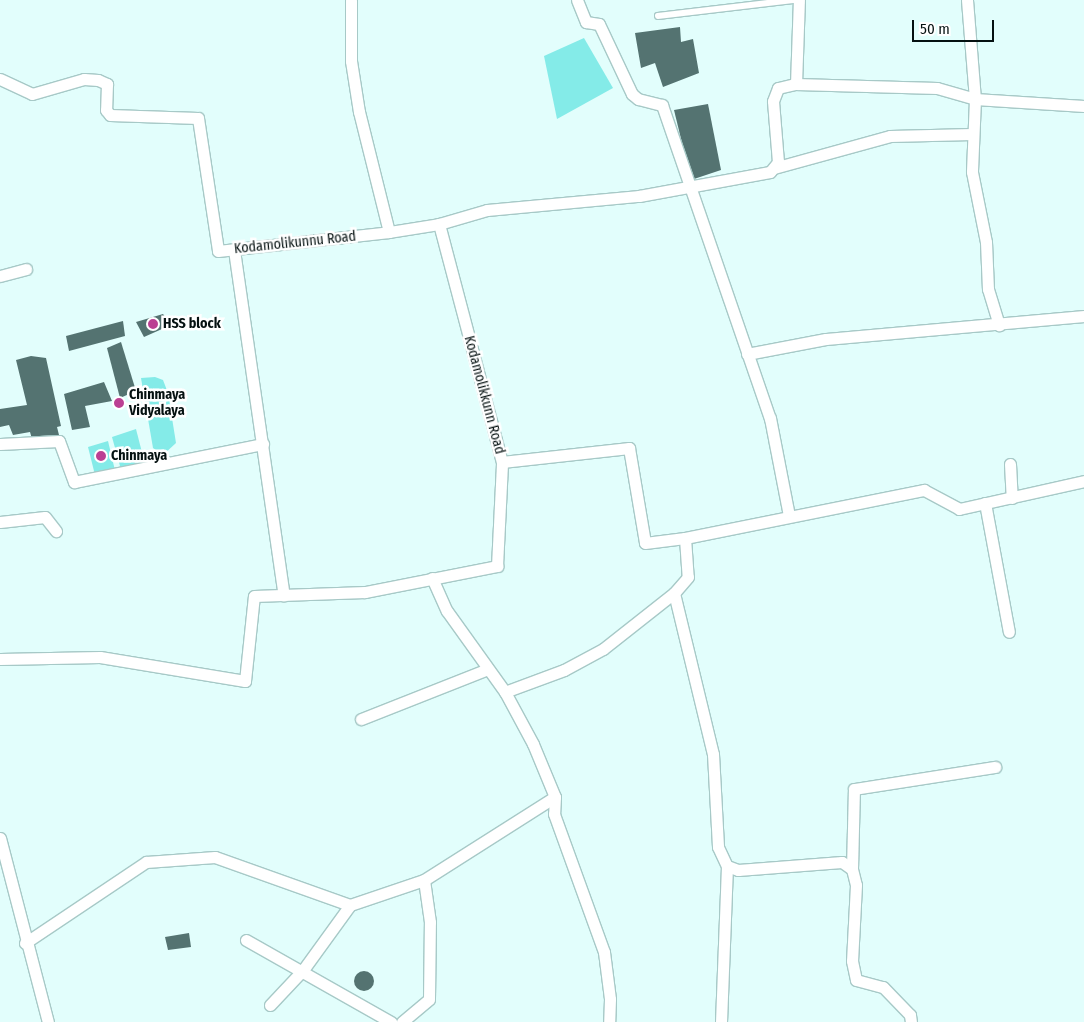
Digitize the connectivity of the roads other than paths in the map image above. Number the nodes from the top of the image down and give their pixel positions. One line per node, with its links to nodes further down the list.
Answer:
1 (351, 0): 14 (street)
2 (577, 0): 12 (street)
3 (797, 0): 5 (lane); 7 (street)
4 (967, 0): 8 (street)
5 (658, 16)
6 (0, 79): 15 (street, Kodamolikunnu Road)
7 (796, 84): 8 (street); 11 (street)
8 (975, 99): 9 (street); 10 (street)
9 (1084, 106)
10 (972, 134): 11 (street); 19 (street)
11 (774, 168): 12 (street)
12 (688, 188): 13 (street); 20 (street)
13 (439, 224): 14 (street); 23 (street, Kodamolikkunn Road)
14 (389, 232): 15 (street, Kodamolikunnu Road)
15 (234, 250): 22 (street)
16 (26, 269): 17 (street)
17 (0, 276)
18 (1084, 316): 19 (street)
19 (999, 325): 20 (street)
20 (747, 354): 28 (street)
21 (0, 444): 22 (street)
22 (263, 444): 34 (street)
23 (502, 462): 31 (street, Kodamolikkunn Road); 32 (street)
24 (1010, 464): 26 (street)
25 (1084, 481): 26 (street)
26 (1012, 498): 27 (street)
27 (985, 503): 28 (street); 35 (street)
28 (789, 516): 31 (street)
29 (0, 522): 30 (street)
30 (56, 531)
31 (685, 538): 33 (street)
32 (432, 578): 34 (street); 37 (street)
33 (674, 593): 38 (street); 43 (street)
34 (284, 594): 36 (street)
35 (1010, 632)
36 (0, 659)
37 (488, 669): 38 (street); 39 (street)
38 (505, 692): 41 (street)
39 (361, 719)
40 (995, 768): 44 (street)
41 (555, 797): 45 (street); 54 (street)
42 (0, 838): 48 (street)
43 (727, 866): 44 (street); 55 (street)
44 (852, 869): 56 (street)
45 (424, 880): 46 (street); 53 (street)
46 (350, 905): 48 (street); 49 (street)
47 (246, 940): 49 (street)
48 (25, 943): 51 (street)
49 (303, 970): 50 (street); 52 (street)
50 (270, 1005)
51 (48, 1022)
52 (391, 1022)
53 (402, 1022)
54 (609, 1022)
55 (721, 1022)
56 (911, 1022)

